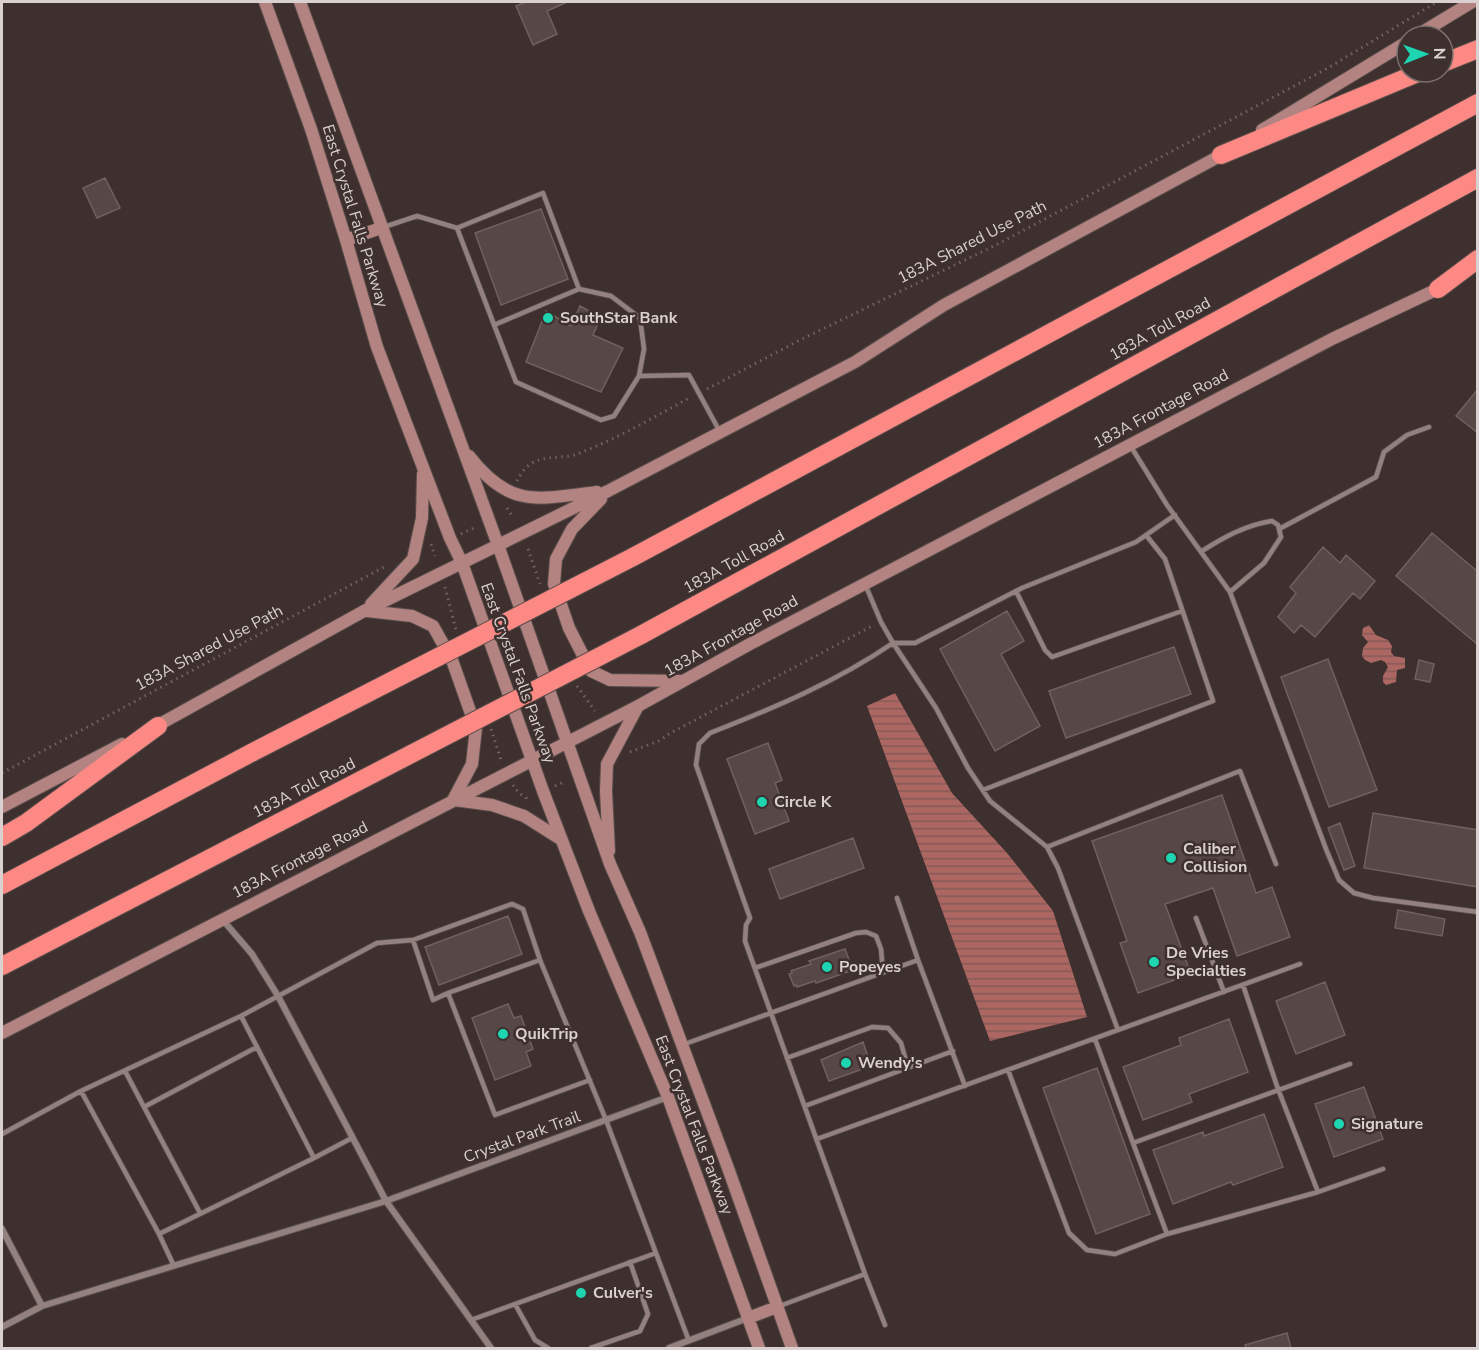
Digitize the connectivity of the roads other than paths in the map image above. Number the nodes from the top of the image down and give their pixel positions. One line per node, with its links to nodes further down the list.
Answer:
1 (265, 2): 14 (main road, East Crystal Falls Parkway)
2 (300, 2): 12 (main road, East Crystal Falls Parkway)
3 (1472, 2): 4 (main road)
4 (1436, 24)
5 (1395, 49): 10 (main road)
6 (1478, 49): 7 (highway)
7 (1455, 58)
8 (1395, 82): 10 (highway)
9 (1478, 103): 52 (highway, bridge)
10 (1221, 155): 22 (main road)
11 (1478, 178): 61 (highway, 183A Toll Road, bridge)
12 (381, 228): 13 (lane); 14 (main road); 24 (main road, East Crystal Falls Parkway)
13 (457, 228): 17 (lane); 19 (lane)
14 (346, 240): 25 (main road, East Crystal Falls Parkway)
15 (1478, 259): 18 (highway)
16 (1478, 270): 18 (main road, 183A Frontage Road)
17 (579, 289): 19 (lane); 20 (lane)
18 (1438, 289): 23 (main road, 183A Frontage Road)
19 (494, 325): 20 (lane)
20 (639, 376): 22 (lane)
21 (1429, 427): 28 (lane)
22 (720, 432): 26 (main road)
23 (1129, 444): 27 (lane); 33 (main road, 183A Frontage Road)
24 (461, 446): 26 (main road); 30 (main road, East Crystal Falls Parkway)
25 (423, 469): 32 (main road, East Crystal Falls Parkway); 36 (main road)
26 (608, 491): 30 (main road); 39 (main road)
27 (1175, 515): 29 (lane); 31 (lane)
28 (1281, 528): 31 (lane); 35 (lane)
29 (1146, 535): 34 (lane); 37 (lane)
30 (498, 545): 32 (main road); 42 (main road, East Crystal Falls Parkway)
31 (1202, 551): 35 (lane)
32 (462, 563): 36 (main road); 43 (main road, East Crystal Falls Parkway)
33 (865, 584): 38 (lane); 39 (main road, 183A Frontage Road)
34 (1016, 591): 37 (lane); 38 (lane)
35 (1230, 592): 54 (lane)
36 (363, 611): 41 (main road); 45 (main road)
37 (1182, 611): 44 (lane)
38 (893, 643): 44 (lane); 62 (lane)
39 (684, 681): 40 (main road, 183A Frontage Road)
40 (638, 706): 42 (main road, 183A Frontage Road); 50 (main road)
41 (158, 726): 46 (main road); 47 (highway)
42 (566, 742): 43 (main road, 183A Frontage Road); 50 (main road, East Crystal Falls Parkway)
43 (532, 760): 45 (main road, 183A Frontage Road); 48 (main road, East Crystal Falls Parkway)
44 (983, 790): 49 (lane)
45 (453, 800): 48 (main road); 56 (main road, 183A Frontage Road)
46 (2, 807)
47 (2, 837)
48 (562, 840): 85 (main road, East Crystal Falls Parkway)
49 (1047, 847): 51 (lane); 70 (lane)
50 (610, 864): 73 (main road, East Crystal Falls Parkway)
51 (1276, 864)
52 (2, 885)
53 (897, 898): 59 (lane)
54 (1478, 912)
55 (1196, 918): 65 (lane)
56 (222, 919): 67 (street); 71 (main road, 183A Frontage Road)
57 (413, 940): 58 (lane); 66 (lane); 67 (lane)
58 (540, 960): 66 (lane); 81 (lane)
59 (918, 960): 63 (lane); 75 (lane)
60 (1300, 964): 64 (lane)
61 (2, 966)
62 (754, 968): 63 (lane); 68 (lane)
63 (884, 972): 68 (lane)
64 (1243, 985): 65 (lane); 83 (lane)
65 (1224, 992): 70 (lane)
66 (448, 993): 81 (lane)
67 (278, 996): 69 (lane); 90 (street)
68 (771, 1013): 73 (lane); 76 (lane)
69 (241, 1016): 74 (lane); 80 (lane)
70 (1118, 1030): 72 (lane)
71 (2, 1034)
72 (1095, 1039): 79 (lane); 92 (lane)
73 (682, 1045): 107 (main road, East Crystal Falls Parkway)
74 (257, 1047): 87 (lane); 93 (lane)
75 (952, 1051): 78 (lane); 82 (lane)
76 (787, 1058): 78 (lane); 86 (lane)
77 (1350, 1064): 83 (lane)
78 (908, 1068): 86 (lane)
79 (1008, 1070): 82 (lane); 100 (lane)
80 (125, 1071): 84 (lane); 87 (lane)
81 (590, 1080): 88 (lane)
82 (965, 1086): 91 (lane)
83 (1278, 1089): 92 (lane); 95 (lane)
84 (81, 1091): 89 (lane); 99 (lane)
85 (668, 1097): 88 (street, Crystal Park Trail); 108 (main road, East Crystal Falls Parkway)
86 (805, 1106): 91 (lane)
87 (144, 1107): 97 (lane)
88 (606, 1120): 96 (street, Crystal Park Trail); 101 (lane)
89 (2, 1134)
90 (352, 1138): 93 (lane); 96 (street)
91 (817, 1139): 104 (lane)
92 (1133, 1143): 100 (lane)
93 (314, 1158): 97 (lane)
94 (1383, 1169): 95 (lane)
95 (1318, 1192): 100 (lane)
96 (386, 1201): 103 (street, Crystal Park Trail); 109 (street)
97 (200, 1214): 99 (lane)
98 (2, 1229): 106 (street)
99 (159, 1234): 103 (lane)
100 (1167, 1234)
101 (656, 1253): 102 (lane); 112 (lane)
102 (630, 1262): 105 (lane); 115 (lane)
103 (174, 1266): 106 (street, Crystal Park Trail)
104 (865, 1274): 107 (lane); 110 (lane)
105 (514, 1304): 109 (lane); 114 (lane)
106 (42, 1306): 111 (street, Crystal Park Trail)
107 (777, 1307): 108 (main road); 118 (main road, East Crystal Falls Parkway)
108 (748, 1318): 112 (street); 117 (main road, East Crystal Falls Parkway)
109 (471, 1320): 113 (street)
110 (885, 1324)
111 (2, 1327)
112 (689, 1341): 116 (street)
113 (491, 1348)
114 (548, 1348)
115 (591, 1348)
116 (669, 1348)
117 (759, 1348)
118 (792, 1348)

